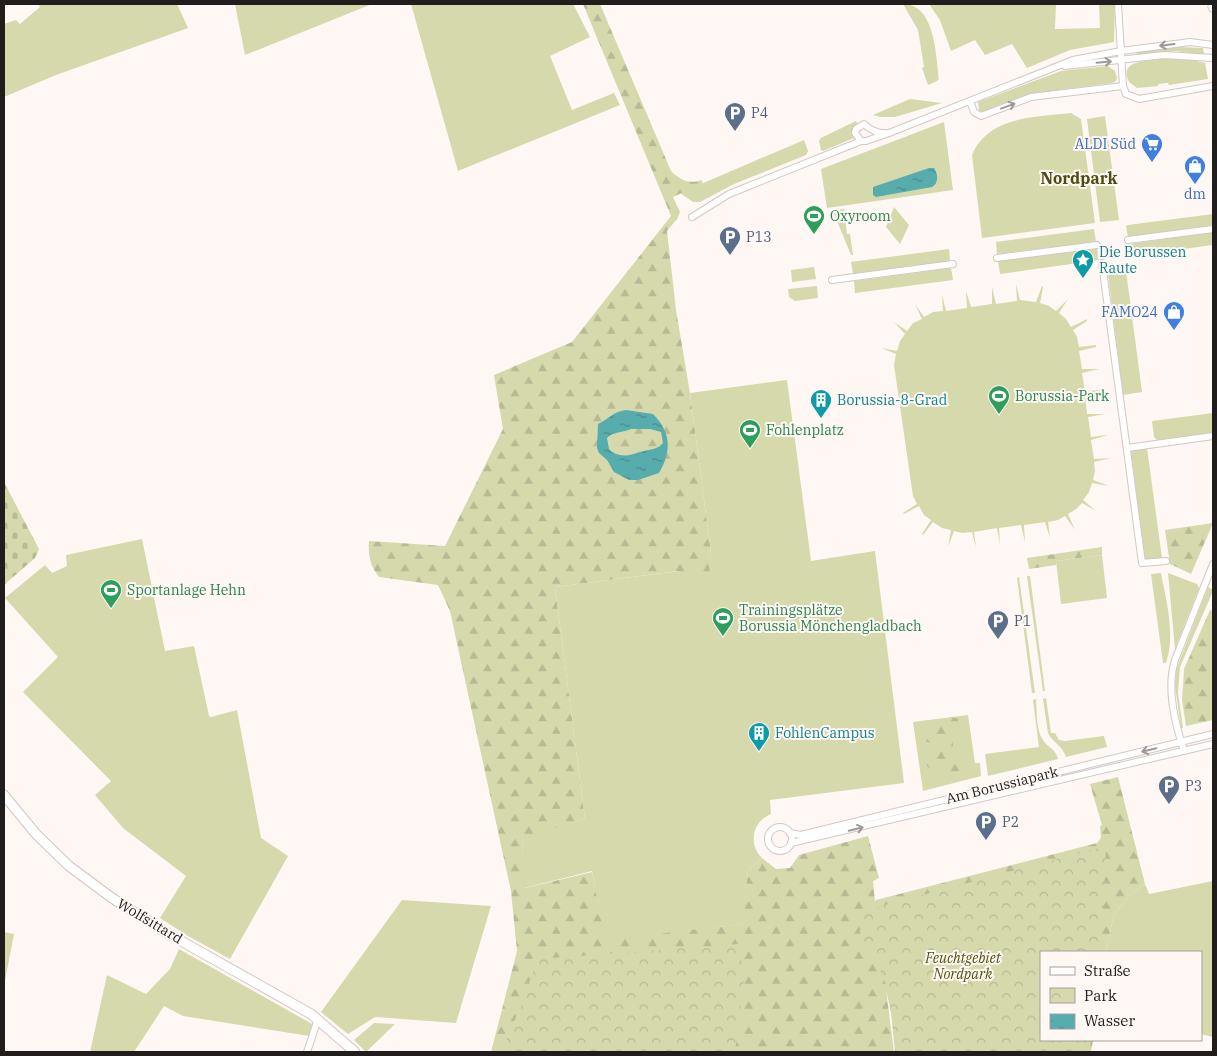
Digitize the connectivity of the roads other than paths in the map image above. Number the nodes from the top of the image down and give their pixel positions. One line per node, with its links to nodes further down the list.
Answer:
1 (1118, 4): 3 (street)
2 (1213, 44): 3 (street, one-way to 3)
3 (1121, 51): 5 (street); 6 (street)
4 (1213, 58): 5 (street)
5 (1121, 60): 6 (street, one-way to 5); 7 (street)
6 (1056, 66): 9 (street)
7 (1123, 86): 8 (street); 9 (street, one-way to 7)
8 (1213, 86)
9 (970, 101): 10 (street)
10 (889, 133): 11 (street); 11 (street)
11 (861, 141): 12 (street)
12 (692, 218)
13 (1213, 229): 14 (street)
14 (1128, 240)
15 (1097, 245): 16 (street)
16 (997, 258)
17 (1102, 263): 21 (street)
18 (953, 264): 19 (street)
19 (832, 280)
20 (1213, 436): 21 (street)
21 (1128, 448): 22 (street)
22 (1166, 561)
23 (1213, 564): 25 (street)
24 (1213, 734): 25 (street, Am Borussiapark)
25 (1181, 742): 27 (street); 29 (street, Am Borussiapark, one-way to 29)
26 (1213, 744): 27 (street, Am Borussiapark)
27 (1184, 751): 30 (street, Am Borussiapark, one-way to 27)
28 (4, 795): 31 (street, Wolfsittard)
29 (790, 833): 30 (street); 30 (street, Am Borussiapark)
30 (791, 843)
31 (318, 1019): 32 (street); 33 (street, Wolfsittard)
32 (307, 1052)
33 (355, 1052)

